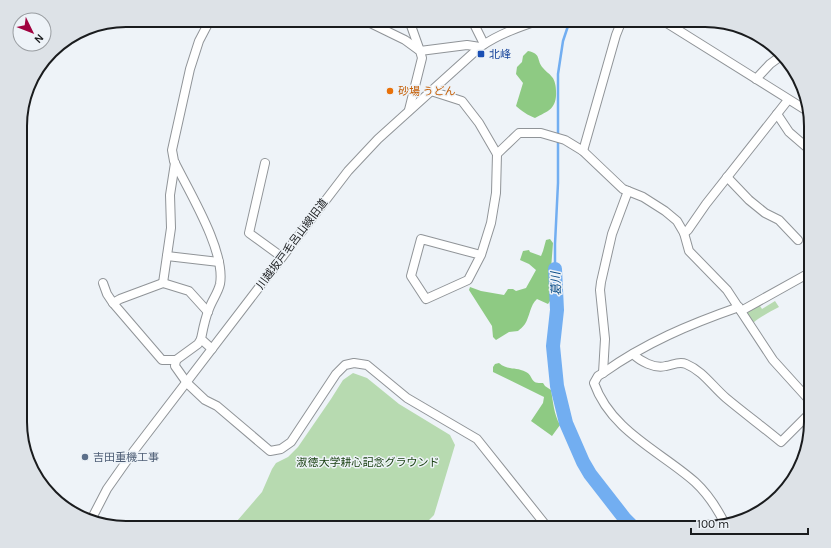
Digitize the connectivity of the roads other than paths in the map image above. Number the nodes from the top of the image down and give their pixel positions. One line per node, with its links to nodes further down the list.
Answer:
1 (206, 27): 20 (street)
2 (378, 27): 9 (street)
3 (412, 27): 9 (street)
4 (475, 27): 8 (street)
5 (518, 27): 8 (street, 川越坂戸毛呂山線旧道)
6 (619, 27): 18 (street)
7 (673, 27): 11 (street)
8 (482, 45): 9 (street); 12 (street, 川越坂戸毛呂山線旧道)
9 (420, 50): 15 (street)
10 (777, 59): 11 (street)
11 (756, 79): 13 (street)
12 (431, 91): 15 (street, 川越坂戸毛呂山線旧道); 19 (street)
13 (788, 100): 14 (street); 16 (street)
14 (802, 108)
15 (409, 110): 28 (street, 川越坂戸毛呂山線旧道)
16 (777, 114): 17 (street); 22 (street)
17 (804, 145)
18 (583, 151): 19 (street); 23 (street)
19 (497, 154): 26 (street)
20 (175, 163): 27 (street); 29 (street)
21 (265, 163): 28 (street)
22 (727, 177): 24 (street); 25 (street)
23 (628, 191): 24 (street); 40 (street)
24 (684, 233): 34 (street)
25 (798, 240)
26 (481, 255): 26 (street)
27 (167, 256): 29 (street); 32 (street)
28 (282, 257): 37 (street, 川越坂戸毛呂山線旧道)
29 (219, 262): 35 (street)
30 (804, 276): 34 (street)
31 (103, 283): 33 (street)
32 (163, 283): 33 (street); 35 (street)
33 (113, 302): 39 (street)
34 (740, 309): 38 (street); 42 (street)
35 (208, 312): 36 (street)
36 (201, 339): 37 (street); 39 (street)
37 (212, 349): 41 (street, 川越坂戸毛呂山線旧道)
38 (633, 354): 40 (street); 43 (street)
39 (176, 360): 41 (street)
40 (603, 373): 45 (street)
41 (186, 383): 44 (street, 川越坂戸毛呂山線旧道); 46 (street)
42 (804, 394)
43 (804, 419)
44 (93, 516)
45 (722, 519)
46 (542, 521)

